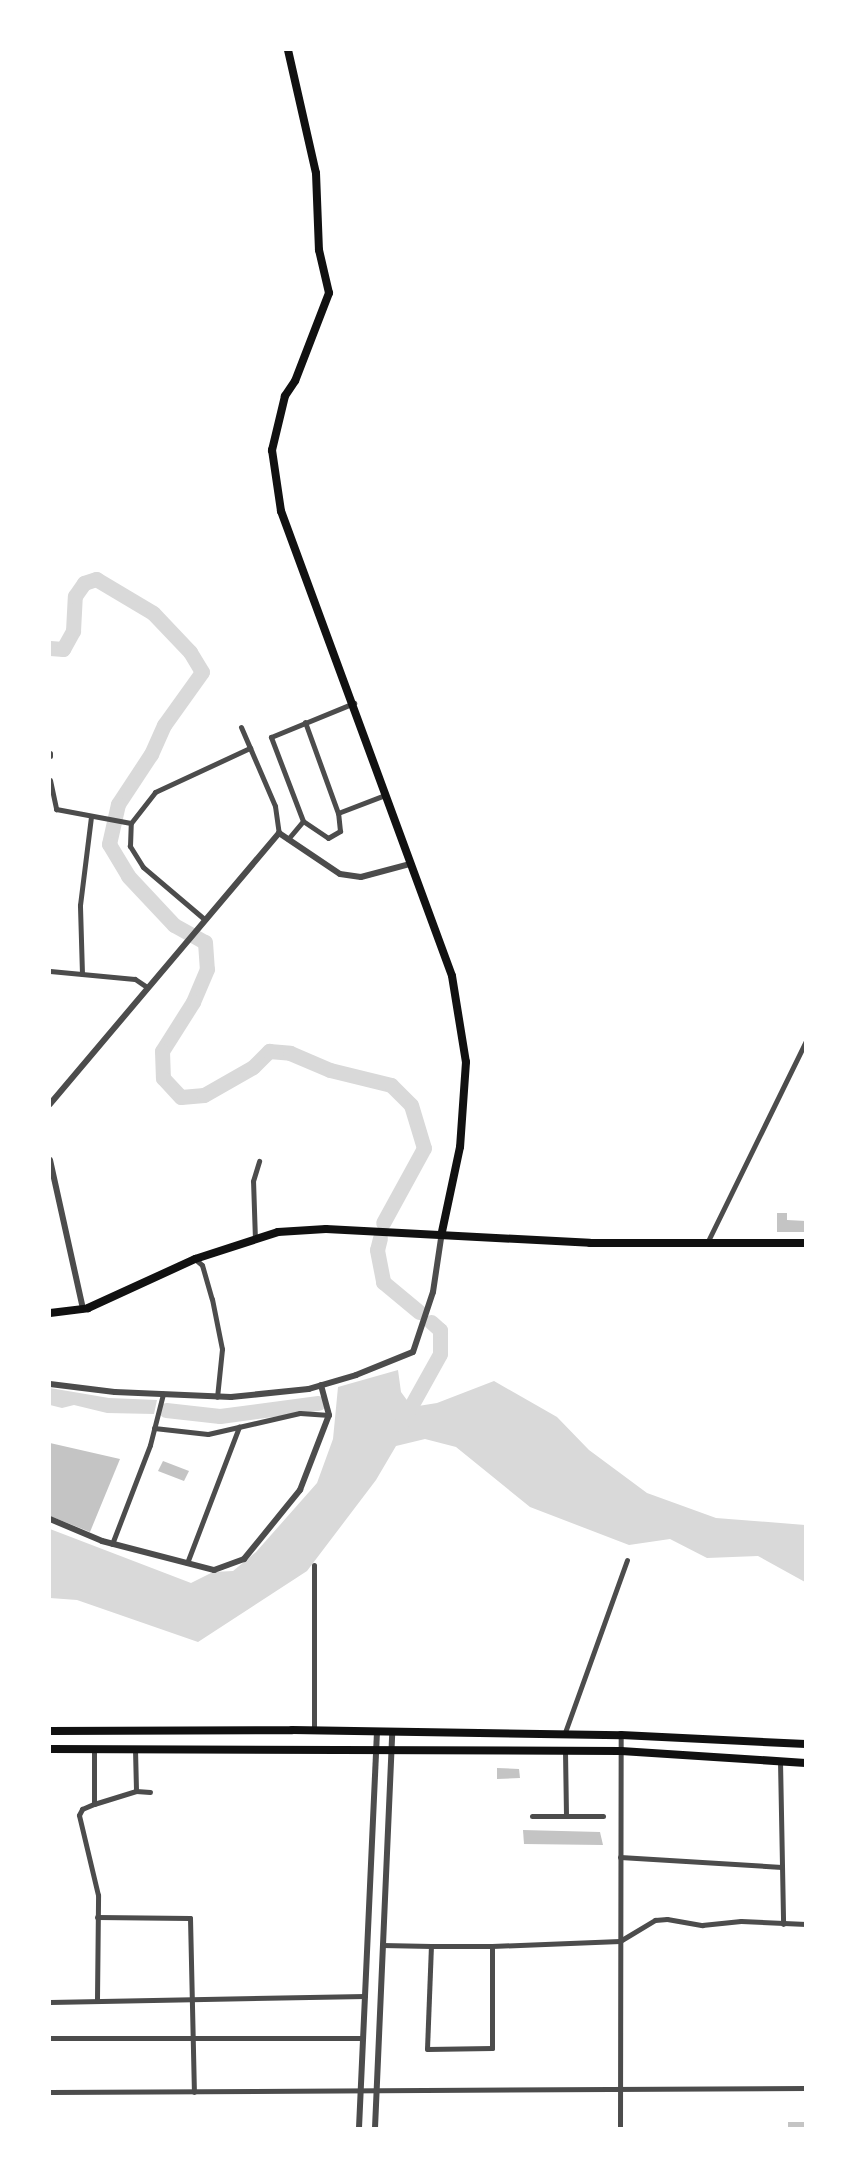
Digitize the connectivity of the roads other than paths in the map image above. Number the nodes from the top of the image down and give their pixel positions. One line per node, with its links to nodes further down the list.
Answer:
1 (288, 50): 2 (main road)
2 (354, 703): 3 (street); 7 (main road)
3 (305, 722): 8 (street); 10 (street)
4 (241, 727): 5 (street)
5 (250, 748): 11 (street); 12 (street)
6 (50, 780): 9 (street)
7 (385, 795): 8 (street); 14 (main road)
8 (338, 813): 10 (street)
9 (91, 817): 11 (street); 17 (street)
10 (303, 821): 13 (street)
11 (131, 823): 15 (street)
12 (279, 833): 13 (street); 15 (street)
13 (288, 839): 14 (street)
14 (410, 864): 23 (main road)
15 (203, 918): 18 (street)
16 (50, 971): 17 (street)
17 (82, 974): 18 (street)
18 (147, 987): 20 (street)
19 (806, 1041): 25 (street)
20 (50, 1104)
21 (50, 1160): 28 (street)
22 (259, 1161): 24 (street)
23 (442, 1232): 24 (main road); 25 (main road); 31 (street)
24 (255, 1240): 27 (main road)
25 (707, 1243): 26 (main road)
26 (806, 1243)
27 (195, 1258): 28 (main road); 33 (street)
28 (83, 1309): 29 (main road)
29 (50, 1313)
30 (50, 1384): 32 (street)
31 (321, 1385): 33 (street); 34 (street)
32 (163, 1394): 33 (street); 36 (street)
33 (217, 1397)
34 (329, 1415): 35 (street); 40 (street)
35 (239, 1427): 36 (street); 40 (street)
36 (154, 1428): 38 (street)
37 (50, 1519): 38 (street)
38 (112, 1544): 40 (street)
39 (627, 1560): 46 (street)
40 (187, 1563)
41 (314, 1565): 43 (street)
42 (50, 1731): 43 (main road)
43 (314, 1731): 45 (main road)
44 (392, 1732): 45 (main road); 46 (main road); 53 (street)
45 (377, 1733): 52 (street)
46 (564, 1735): 47 (main road)
47 (621, 1735): 48 (main road); 55 (street)
48 (806, 1744)
49 (50, 1749): 50 (main road)
50 (94, 1749): 51 (main road); 60 (street)
51 (135, 1749): 52 (main road); 58 (street)
52 (376, 1750): 53 (main road); 73 (street)
53 (391, 1750): 54 (main road); 70 (street)
54 (565, 1751): 55 (main road); 62 (street)
55 (621, 1751): 56 (main road); 64 (street)
56 (780, 1761): 57 (main road); 65 (street)
57 (806, 1763)
58 (136, 1791): 59 (street); 60 (street)
59 (150, 1792)
60 (94, 1804): 66 (street)
61 (532, 1816): 62 (street)
62 (566, 1816): 63 (street)
63 (603, 1816)
64 (620, 1857): 65 (street); 69 (street)
65 (782, 1867): 67 (street)
66 (97, 1917): 74 (street); 75 (street)
67 (783, 1924): 68 (street); 69 (street)
68 (806, 1924)
69 (620, 1941): 72 (street); 81 (street)
70 (382, 1945): 71 (street); 83 (street)
71 (430, 1946): 72 (street); 72 (street)
72 (492, 1946)
73 (365, 1996): 75 (street); 79 (street)
74 (97, 1999): 75 (street); 76 (street)
75 (192, 2001): 78 (street)
76 (50, 2002)
77 (50, 2038): 78 (street)
78 (193, 2038): 79 (street); 85 (street)
79 (363, 2038): 82 (street)
80 (806, 2088): 81 (street)
81 (619, 2090): 83 (street); 88 (street)
82 (361, 2091): 83 (street); 85 (street); 86 (street)
83 (376, 2091): 87 (street)
84 (50, 2092): 85 (street)
85 (194, 2092)
86 (359, 2128)
87 (375, 2128)
88 (620, 2128)

